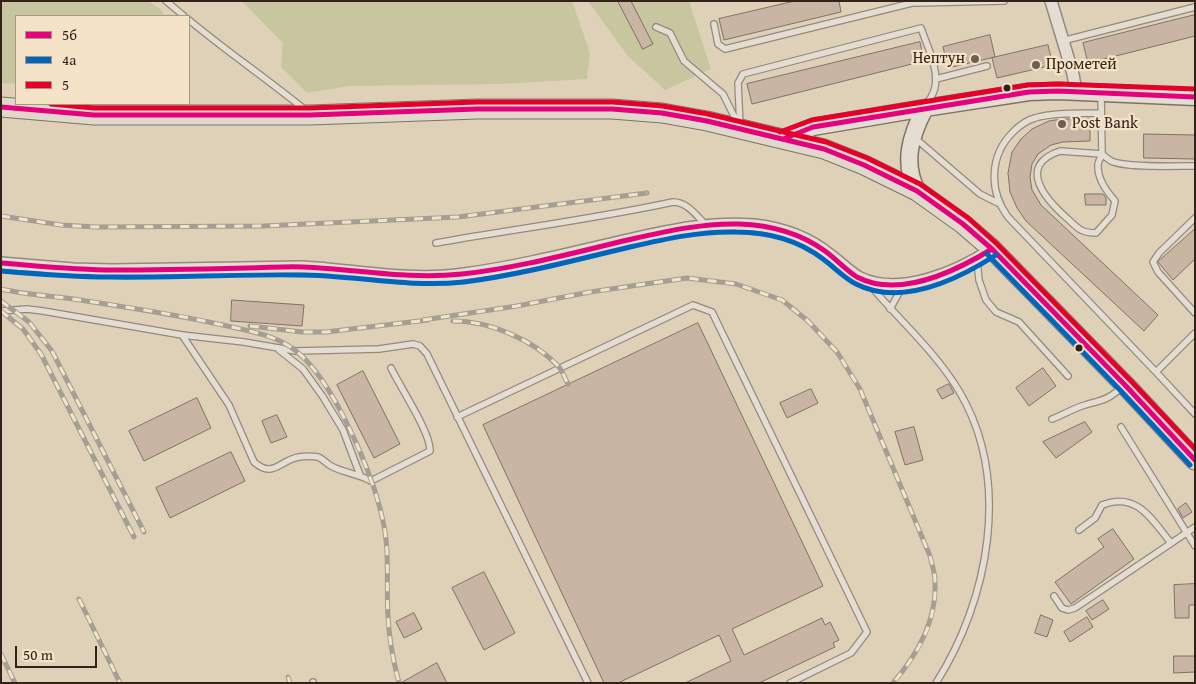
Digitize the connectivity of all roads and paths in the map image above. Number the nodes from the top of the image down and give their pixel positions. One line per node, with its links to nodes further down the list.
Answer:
1 (166, 1): 7 (lane)
2 (920, 1): 5 (lane)
3 (1004, 1): 5 (lane)
4 (1051, 1): 11 (street)
5 (905, 2): 9 (lane)
6 (1195, 7): 11 (lane)
7 (183, 15)
8 (190, 21): 20 (lane)
9 (714, 24)
10 (656, 27): 21 (lane)
11 (1062, 41): 14 (street)
12 (988, 66): 13 (lane)
13 (936, 79): 18 (lane); 21 (lane)
14 (1076, 92): 15 (main road); 18 (main road)
15 (1101, 93): 16 (main road); 19 (lane)
16 (1195, 97)
17 (1, 107): 20 (main road)
18 (925, 108): 22 (main road); 23 (main road)
19 (1101, 114): 24 (lane); 27 (lane)
20 (310, 115): 21 (main road)
21 (740, 129): 23 (main road)
22 (913, 137): 26 (main road); 27 (lane)
23 (783, 139): 26 (main road)
24 (1102, 154): 24 (lane); 25 (lane)
25 (1195, 166)
26 (917, 191): 31 (main road)
27 (1000, 204): 42 (lane)
28 (1195, 218): 37 (lane)
29 (705, 224): 30 (lane); 32 (street); 33 (street)
30 (436, 243)
31 (985, 255): 34 (street); 43 (lane); 44 (main road)
32 (1, 263)
33 (866, 280): 34 (street); 35 (lane)
34 (907, 283): 35 (lane)
35 (890, 309): 59 (lane)
36 (1, 311): 39 (lane)
37 (1195, 313)
38 (1195, 333): 42 (lane)
39 (182, 335): 40 (lane); 50 (lane)
40 (278, 349): 46 (lane); 50 (lane)
41 (391, 368): 50 (lane)
42 (1156, 372): 45 (lane)
43 (1068, 376)
44 (1124, 385): 47 (lane); 49 (main road)
45 (1195, 414)
46 (458, 417): 57 (lane); 58 (lane)
47 (1052, 419)
48 (1121, 427): 53 (lane)
49 (1195, 460)
50 (360, 475)
51 (1195, 527): 53 (lane)
52 (1080, 530): 54 (lane)
53 (1186, 533): 54 (lane); 55 (lane)
54 (1171, 543): 56 (lane)
55 (1195, 546)
56 (1054, 596)
57 (588, 683)
58 (790, 683)
59 (936, 683)

